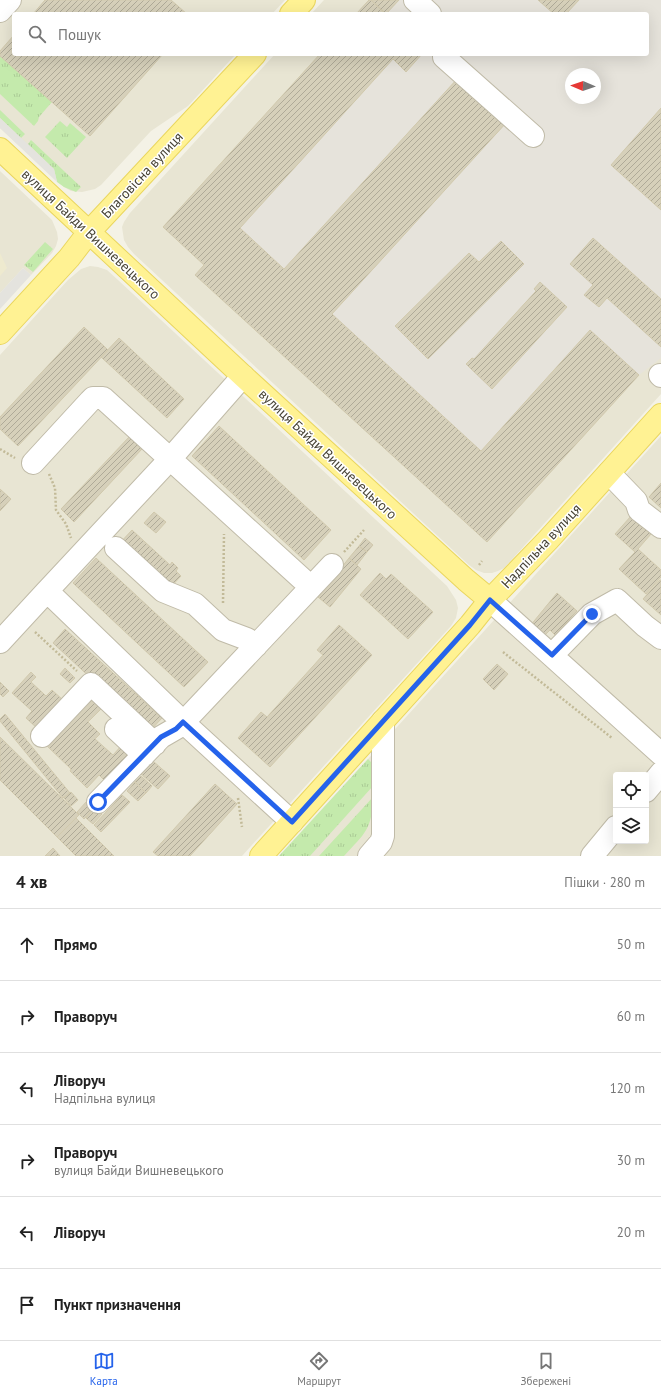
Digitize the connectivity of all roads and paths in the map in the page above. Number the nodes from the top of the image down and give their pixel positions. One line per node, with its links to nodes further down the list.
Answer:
1 (10, 0): 4 (street)
2 (304, 0): 5 (main road)
3 (415, 0): 6 (street)
4 (0, 10)
5 (293, 12)
6 (428, 12)
7 (253, 56): 11 (main road, Благовісна вулиця)
8 (444, 56): 9 (street)
9 (533, 136)
10 (0, 149): 11 (main road, вулиця Байди Вишневецького)
11 (89, 232): 12 (main road, Благовісна вулиця); 13 (main road, вулиця Байди Вишневецького)
12 (0, 333)
13 (243, 376): 16 (street); 29 (main road, вулиця Байди Вишневецького)
14 (661, 415): 18 (main road, Надпільна вулиця)
15 (0, 449): 17 (path)
16 (170, 458): 17 (street); 19 (street); 23 (street)
17 (33, 463): 23 (path)
18 (609, 473): 20 (street); 29 (main road, Надпільна вулиця)
19 (225, 508): 27 (street); 31 (path)
20 (661, 527)
21 (364, 530): 25 (path)
22 (116, 548): 31 (street)
23 (77, 560): 28 (street)
24 (482, 561): 26 (path)
25 (332, 565): 27 (street)
26 (479, 565)
27 (312, 587): 34 (street)
28 (47, 591): 30 (street); 39 (street)
29 (490, 600): 36 (street, вулиця Байди Вишневецького); 38 (main road, Надпільна вулиця)
30 (21, 619): 33 (street); 37 (path)
31 (223, 630): 34 (street)
32 (661, 638): 36 (street)
33 (0, 642)
34 (256, 646): 39 (street)
35 (503, 652): 42 (path)
36 (552, 655): 44 (street, вулиця Байди Вишневецького)
37 (90, 684): 41 (street); 43 (street)
38 (383, 721): 48 (main road, Надпільна вулиця); 51 (street)
39 (183, 722): 43 (street); 48 (street)
40 (116, 729): 43 (street)
41 (42, 736)
42 (615, 741)
43 (149, 749): 47 (street)
44 (661, 754)
45 (661, 773): 46 (street)
46 (649, 787)
47 (98, 802)
48 (292, 822): 50 (main road, Надпільна вулиця)
49 (613, 831): 52 (street)
50 (261, 856)
51 (369, 856)
52 (592, 856)

